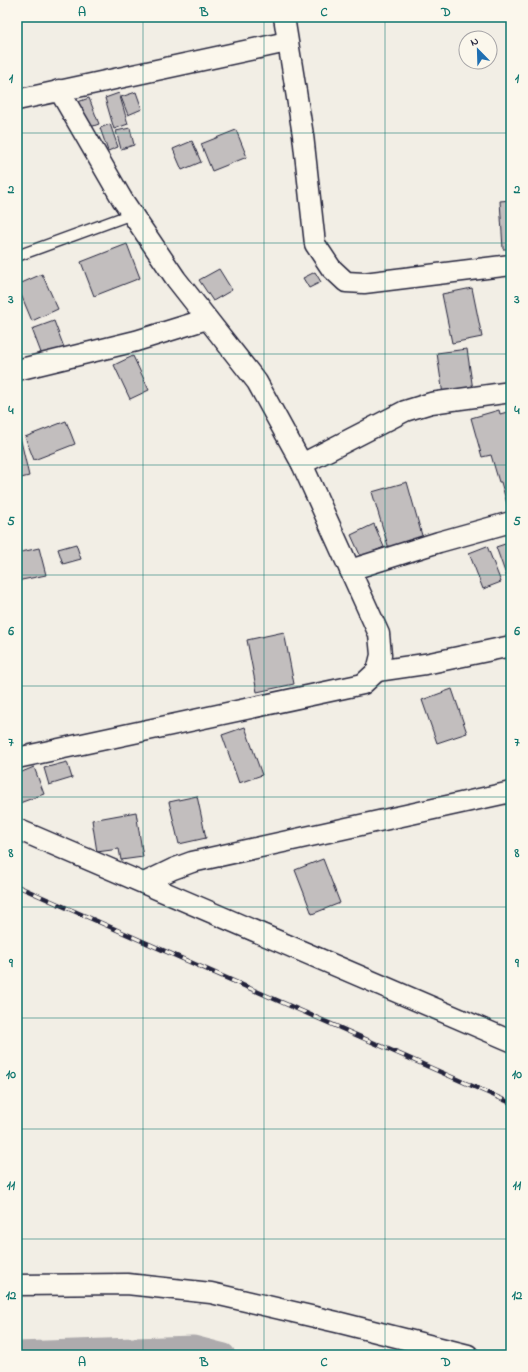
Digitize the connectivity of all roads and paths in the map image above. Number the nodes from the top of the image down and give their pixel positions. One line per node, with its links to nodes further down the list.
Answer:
1 (284, 17): 2 (street)
2 (287, 42): 3 (street); 7 (street)
3 (59, 90): 4 (street); 5 (street)
4 (17, 100)
5 (132, 214): 6 (lane); 8 (street)
6 (17, 256)
7 (511, 265)
8 (207, 319): 9 (street); 11 (street)
9 (17, 370)
10 (511, 392): 11 (street)
11 (302, 464): 13 (street)
12 (511, 522): 13 (street)
13 (350, 570): 15 (street)
14 (511, 646): 15 (street)
15 (379, 663): 16 (street)
16 (17, 758)
17 (511, 792): 19 (street)
18 (17, 829): 19 (street)
19 (144, 883): 20 (street)
20 (511, 1042)
21 (17, 1285): 22 (street)
22 (468, 1355)

